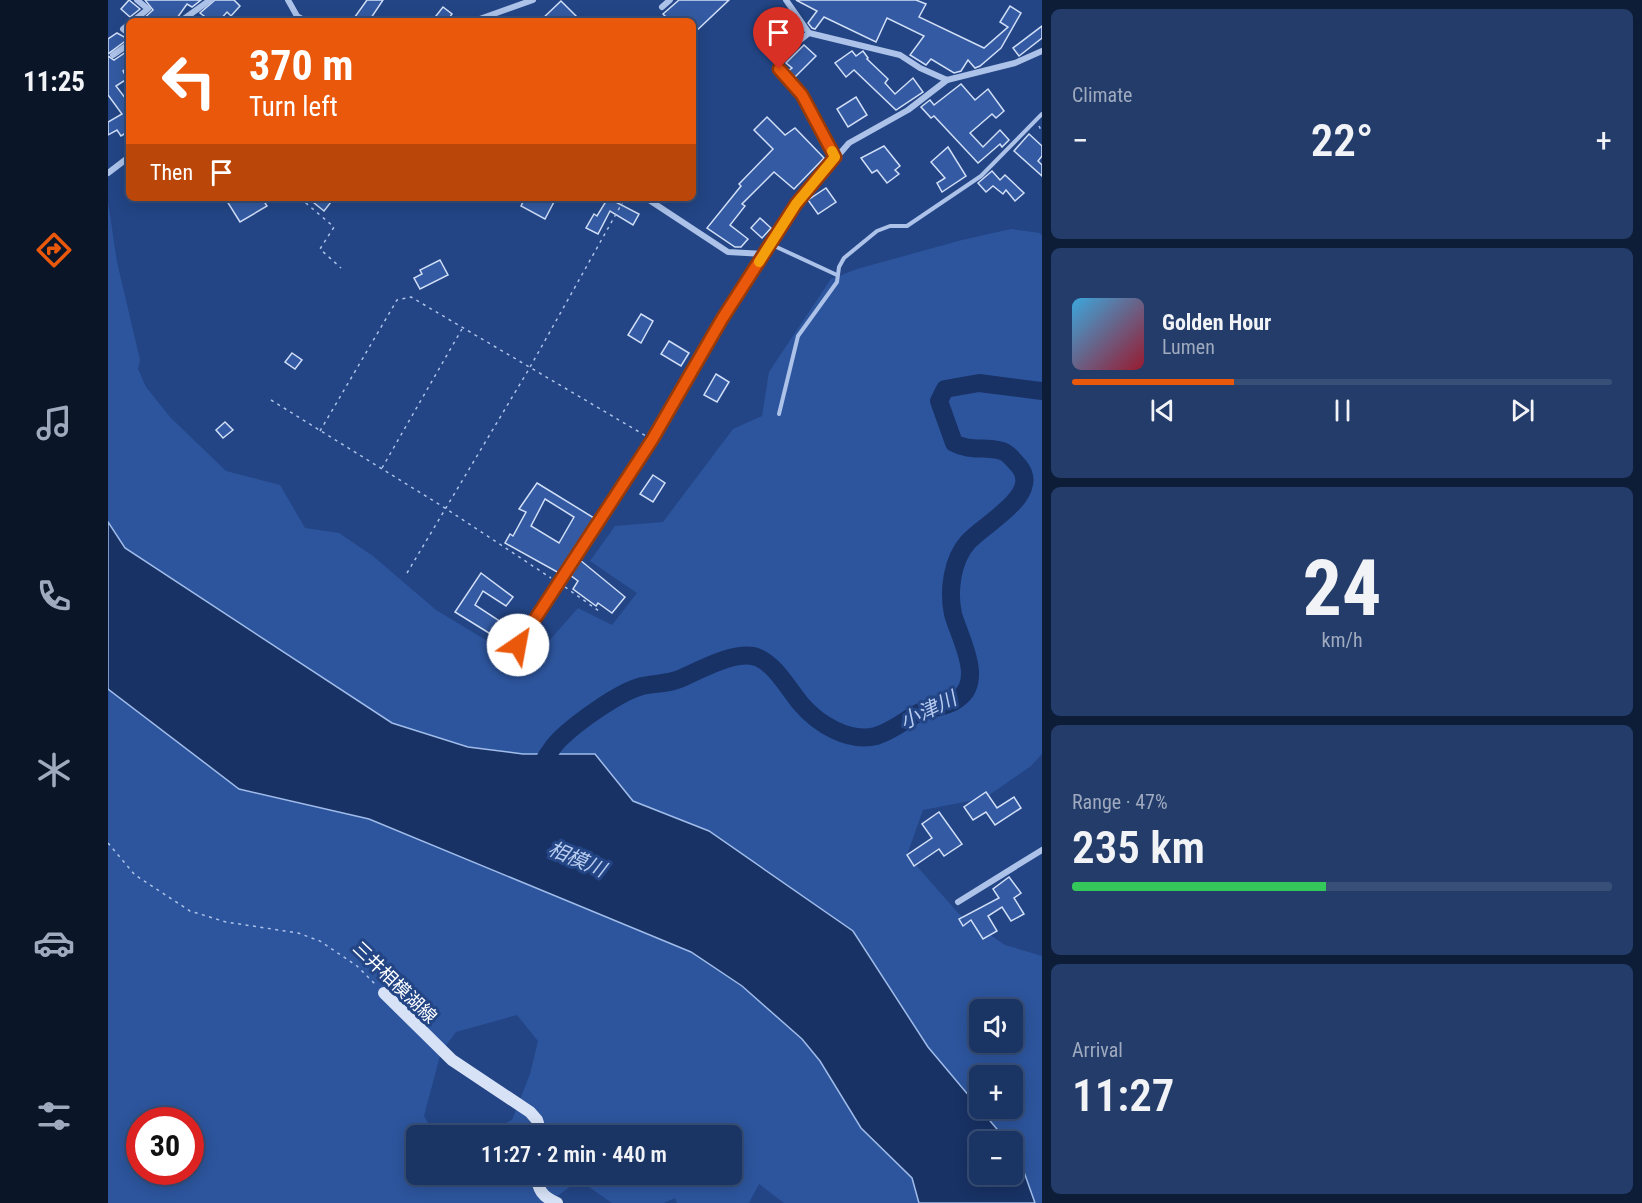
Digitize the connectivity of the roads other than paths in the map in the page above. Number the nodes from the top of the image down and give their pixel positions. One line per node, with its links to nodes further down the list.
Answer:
1 (136, 0): 8 (street)
2 (210, 0): 9 (street)
3 (288, 0): 10 (street)
4 (533, 0): 11 (street)
5 (670, 0): 7 (street)
6 (786, 0): 12 (street)
7 (662, 7)
8 (137, 18)
9 (185, 18)
10 (301, 18)
11 (482, 18)
12 (809, 33): 16 (street); 18 (street)
13 (126, 46): 15 (street)
14 (1042, 51): 16 (street)
15 (113, 55)
16 (947, 80): 18 (street)
17 (1042, 114): 24 (lane)
18 (835, 157): 22 (street)
19 (126, 160): 20 (street)
20 (108, 173)
21 (651, 201): 23 (street)
22 (770, 244): 23 (street); 24 (lane)
23 (764, 254): 26 (street)
24 (837, 275): 25 (lane)
25 (779, 414)
26 (518, 645)
27 (1042, 850): 28 (street)
28 (958, 902)
29 (384, 993): 30 (main road, 三井相模湖線)
30 (539, 1125)
31 (538, 1185): 32 (main road)
32 (557, 1203)

